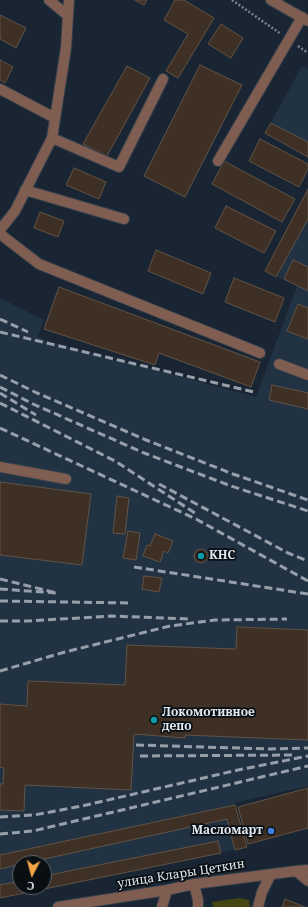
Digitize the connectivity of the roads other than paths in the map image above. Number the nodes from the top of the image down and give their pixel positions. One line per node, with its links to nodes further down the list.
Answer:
1 (49, 0): 4 (street)
2 (68, 0): 4 (street)
3 (271, 0): 5 (street)
4 (67, 15): 8 (street)
5 (305, 19): 10 (street)
6 (163, 79): 9 (street)
7 (0, 89): 8 (street)
8 (55, 118): 9 (street)
9 (52, 138): 11 (street)
10 (218, 161)
11 (26, 190): 12 (street); 13 (street)
12 (124, 219)
13 (0, 230)
14 (0, 234): 15 (street)
15 (260, 352)
16 (279, 364): 17 (street)
17 (308, 376)
18 (0, 467): 19 (street)
19 (66, 479)
20 (308, 870): 21 (street, улица Клары Цеткин)
21 (296, 871): 22 (street, улица Клары Цеткин); 23 (street)
22 (271, 874): 24 (street, улица Клары Цеткин); 29 (street)
23 (308, 881)
24 (194, 884): 25 (street, улица Клары Цеткин); 28 (street)
25 (167, 890): 26 (street, улица Клары Цеткин); 27 (street)
26 (58, 907)
27 (162, 907)
28 (198, 907)
29 (258, 907)

